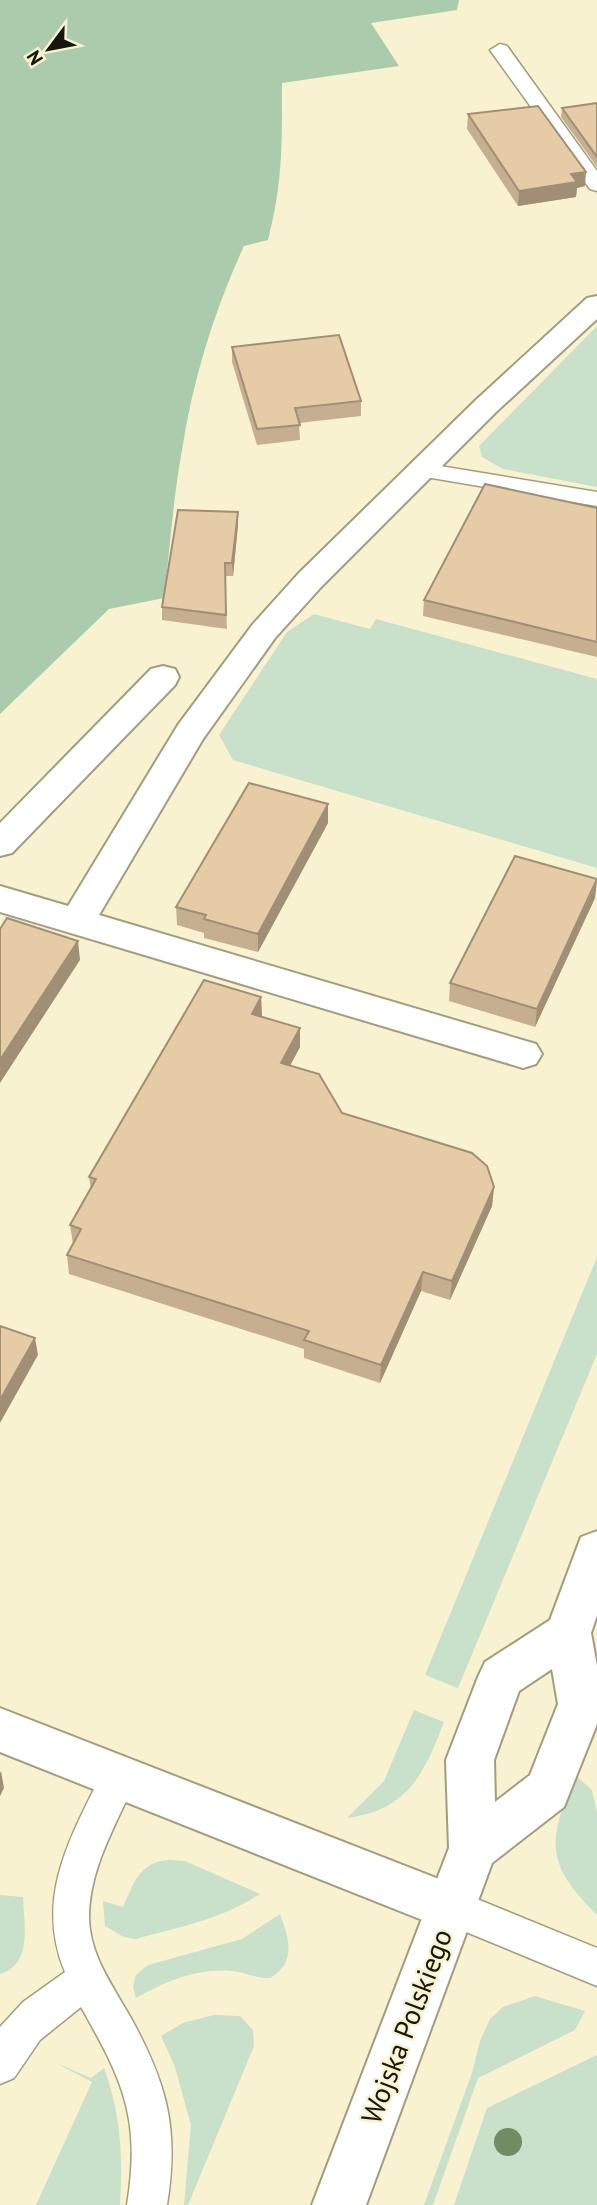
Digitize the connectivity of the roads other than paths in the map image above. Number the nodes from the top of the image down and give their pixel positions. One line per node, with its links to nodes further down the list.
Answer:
1 (500, 50): 2 (lane)
2 (597, 185)
3 (597, 304): 4 (street)
4 (422, 470): 5 (lane); 9 (street)
5 (597, 499)
6 (163, 677): 7 (street)
7 (0, 844)
8 (0, 899): 9 (street)
9 (77, 922): 10 (street)
10 (523, 1054)
11 (597, 1551): 12 (street, Wojska Polskiego)
12 (568, 1633): 15 (street, Wojska Polskiego); 15 (street, Wojska Polskiego)
13 (0, 1730): 14 (street)
14 (119, 1777): 16 (street); 18 (lane)
15 (474, 1848): 16 (street, Wojska Polskiego)
16 (450, 1907): 17 (lane); 21 (street, Wojska Polskiego)
17 (597, 1967)
18 (87, 1980): 19 (lane); 20 (lane)
19 (0, 2064)
20 (147, 2205)
21 (339, 2205)

